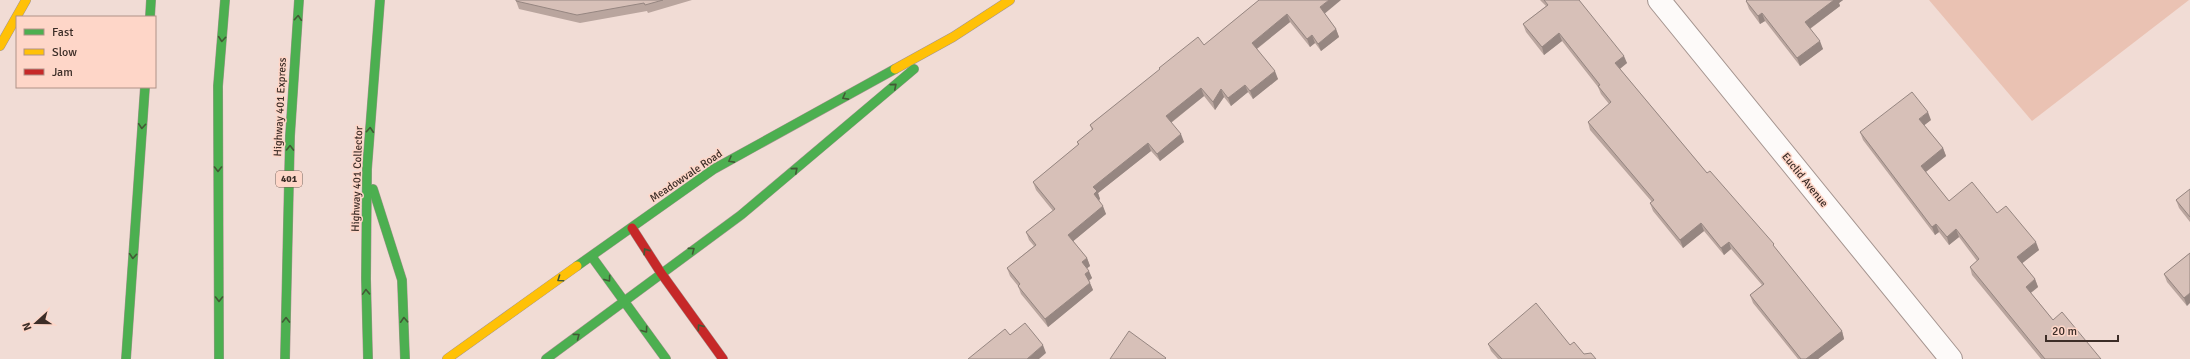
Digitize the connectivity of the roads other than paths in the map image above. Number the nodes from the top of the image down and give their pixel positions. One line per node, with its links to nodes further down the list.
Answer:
1 (26, 0): 8 (main road)
2 (151, 0): 9 (main road)
3 (225, 0): 20 (main road, one-way to 20)
4 (299, 0): 21 (main road, Highway 401 Express / 401, one-way to 4)
5 (380, 0): 14 (main road, Highway 401 Collector, one-way to 5)
6 (1010, 0): 11 (main road, Meadowvale Road)
7 (1659, 0): 28 (street, Euclid Avenue)
8 (17, 16)
9 (150, 16)
10 (16, 18): 12 (main road)
11 (953, 37): 15 (main road, Meadowvale Road, one-way to 15); 17 (main road, Meadowvale Road, one-way to 11)
12 (0, 46)
13 (145, 88): 19 (main road, one-way to 19)
14 (367, 169): 22 (main road, Highway 401 Collector, one-way to 14); 23 (main road, one-way to 14)
15 (632, 228): 16 (main road, Meadowvale Road); 17 (main road, one-way to 15)
16 (592, 257): 18 (main road, one-way to 18); 24 (main road, Meadowvale Road, one-way to 24)
17 (661, 273): 18 (main road, Meadowvale Road); 27 (main road, one-way to 17)
18 (624, 300): 25 (main road, Meadowvale Road, one-way to 18); 26 (main road, one-way to 26)
19 (126, 359)
20 (219, 359)
21 (285, 359)
22 (368, 359)
23 (405, 359)
24 (447, 359)
25 (546, 359)
26 (666, 359)
27 (723, 359)
28 (1952, 359)

